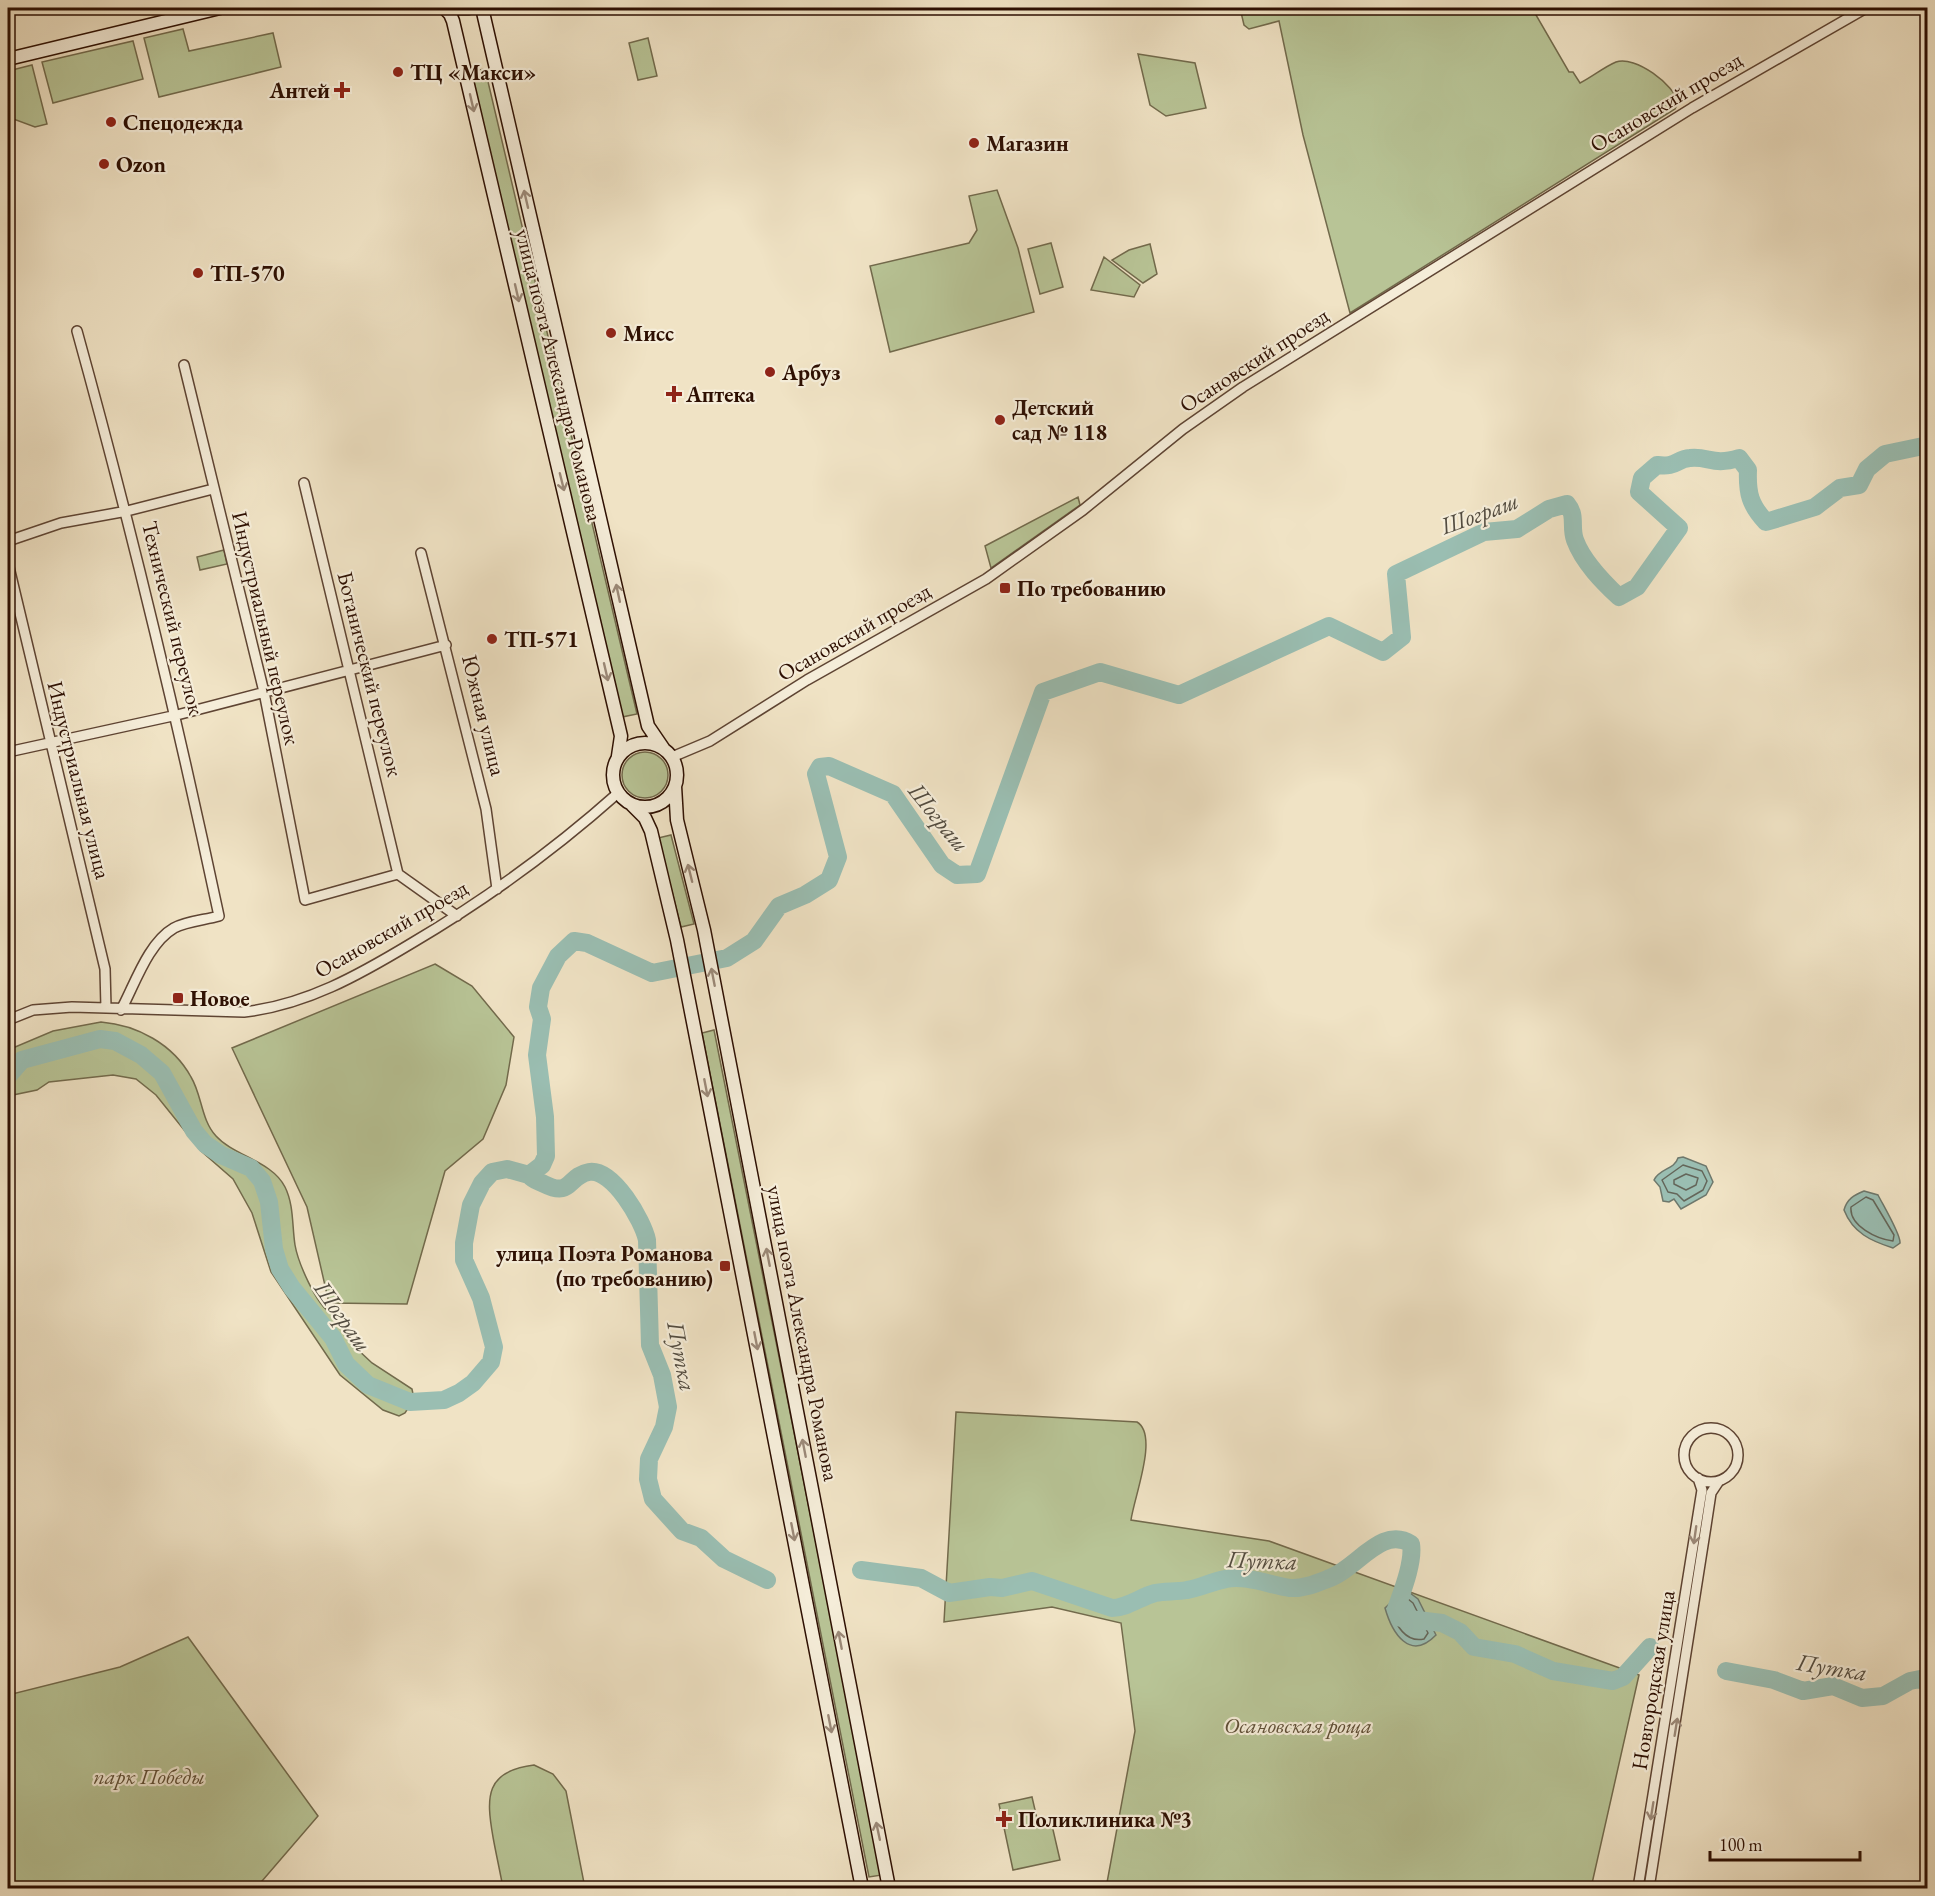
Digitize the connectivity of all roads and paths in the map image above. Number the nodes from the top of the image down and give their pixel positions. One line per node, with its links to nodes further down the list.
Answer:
1 (220, 8): 6 (main road)
2 (443, 8): 3 (main road); 22 (main road, улица поэта Александра Романова, one-way to 22)
3 (469, 8)
4 (482, 8): 21 (main road, улица поэта Александра Романова, one-way to 4)
5 (1866, 8): 21 (street, Осановский проезд)
6 (8, 59)
7 (77, 331): 11 (street, Технический переулок)
8 (184, 365): 10 (street, Индустриальный переулок)
9 (304, 483): 16 (street, Ботанический переулок)
10 (213, 489): 11 (street); 17 (street, Индустриальный переулок)
11 (127, 511): 12 (street); 18 (street, Технический переулок)
12 (8, 541)
13 (421, 553): 15 (street, Южная улица)
14 (8, 563): 19 (street, Индустриальная улица)
15 (446, 645): 16 (street); 27 (street, Южная улица)
16 (349, 669): 17 (street); 26 (street, Ботанический переулок)
17 (264, 692): 18 (street); 26 (street, Индустриальный переулок)
18 (177, 715): 19 (street); 30 (street, Технический переулок)
19 (49, 742): 20 (street); 29 (street, Индустриальная улица)
20 (8, 753)
21 (668, 753): 22 (main road); 23 (main road)
22 (618, 756): 24 (main road)
23 (675, 786): 25 (main road); 35 (main road, улица поэта Александра Романова, one-way to 23)
24 (618, 793): 25 (main road); 27 (street, Осановский проезд)
25 (633, 805): 34 (main road, one-way to 34)
26 (398, 874): 28 (street)
27 (497, 889): 28 (street, Осановский проезд)
28 (457, 916): 30 (street, Осановский проезд)
29 (105, 1008): 30 (street, Осановский проезд); 31 (street, Осановский проезд)
30 (121, 1010)
31 (8, 1020)
32 (1698, 1478): 33 (street); 33 (street); 36 (street, Новгородская улица, one-way to 36)
33 (1719, 1481): 37 (street, Новгородская улица, one-way to 33)
34 (862, 1888)
35 (890, 1888)
36 (1638, 1888)
37 (1649, 1888)

